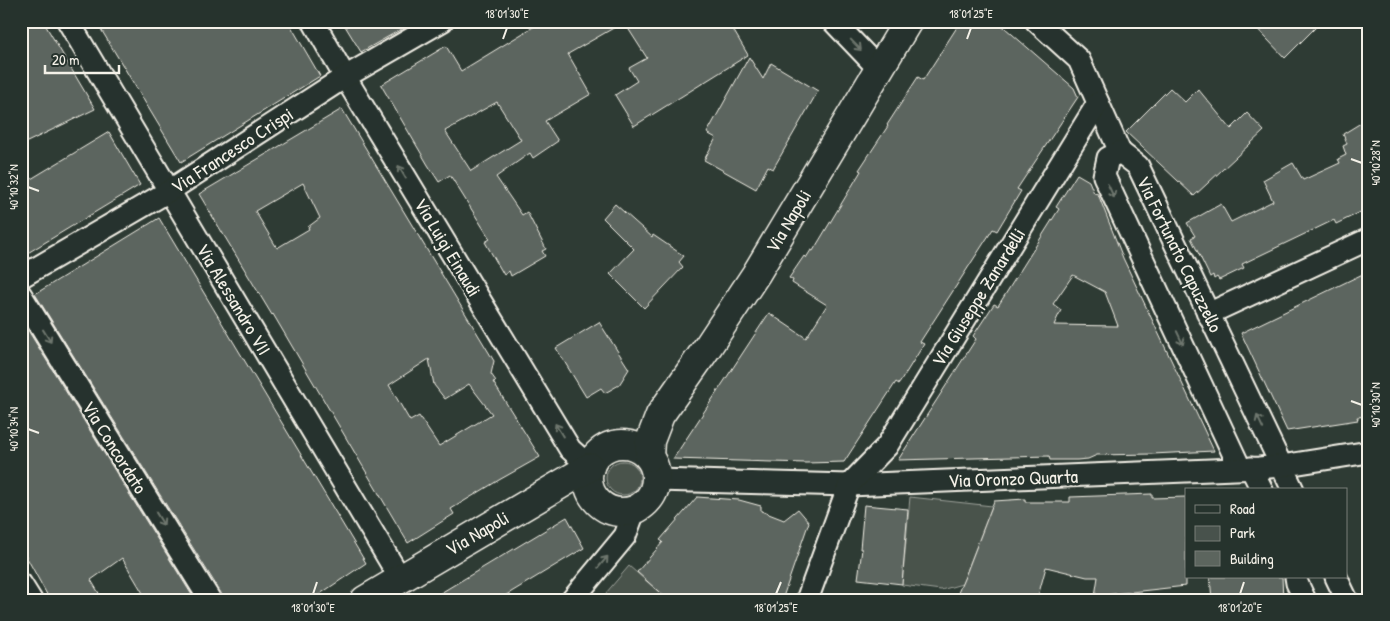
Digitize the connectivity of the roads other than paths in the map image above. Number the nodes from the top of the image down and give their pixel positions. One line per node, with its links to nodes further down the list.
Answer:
1 (68, 21): 11 (street, Via Alessandro VII)
2 (313, 21): 8 (street, Via Luigi Einaudi)
3 (442, 21): 8 (street, Via Francesco Crispi)
4 (833, 21): 7 (street, one-way to 7)
5 (908, 21): 7 (main road, Via Napoli)
6 (1036, 21): 9 (street)
7 (878, 68): 16 (main road, Via Napoli)
8 (345, 76): 11 (street, Via Francesco Crispi); 20 (street, Via Luigi Einaudi, one-way to 8)
9 (1098, 103): 10 (street); 23 (street, Via Giuseppe Zanardelli)
10 (1120, 152): 15 (street, Via Fortunato Capuzzello); 22 (street, Via Fortunato Capuzzello, one-way to 22)
11 (170, 191): 13 (street, Via Francesco Crispi); 27 (street, Via Alessandro VII)
12 (1369, 239): 15 (street)
13 (21, 276)
14 (21, 295): 32 (street, Via Concordato, one-way to 32)
15 (1208, 314): 19 (street, Via Fortunato Capuzzello, one-way to 15)
16 (660, 415): 17 (main road, Via Napoli); 21 (main road, Via Napoli)
17 (618, 444): 20 (main road); 21 (main road)
18 (1369, 452): 19 (street, Via Oronzo Quarta)
19 (1281, 466): 22 (street, Via Oronzo Quarta); 25 (street, Via Fortunato Capuzzello)
20 (590, 467): 26 (main road); 27 (main road, Via Napoli)
21 (653, 468): 23 (street, Via Oronzo Quarta); 26 (main road)
22 (1246, 468): 23 (street, Via Oronzo Quarta); 24 (street)
23 (849, 485): 35 (street)
24 (1261, 488)
25 (1291, 488)
26 (636, 509): 34 (street, one-way to 26)
27 (400, 578): 33 (main road, Via Napoli)
28 (1296, 578): 36 (street)
29 (1336, 578): 37 (street)
30 (21, 584): 31 (street)
31 (31, 600)
32 (210, 600)
33 (365, 600)
34 (572, 600)
35 (807, 600)
36 (1305, 600)
37 (1347, 600)

